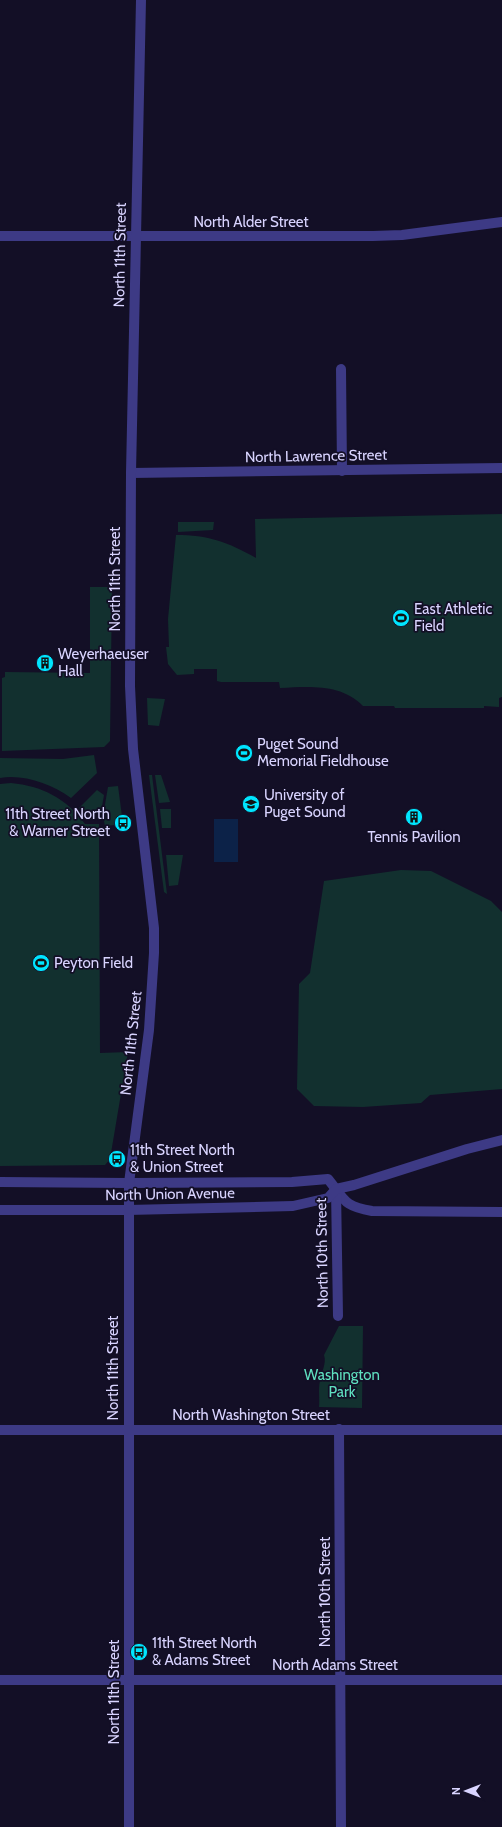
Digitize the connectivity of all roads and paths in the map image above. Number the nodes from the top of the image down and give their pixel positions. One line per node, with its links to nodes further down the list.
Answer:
1 (141, 0): 4 (street, North 11th Street)
2 (502, 222): 4 (street, North Alder Street)
3 (0, 236): 4 (street, North Alder Street)
4 (135, 236): 8 (street, North 11th Street)
5 (341, 369): 7 (street)
6 (502, 468): 7 (street, North Lawrence Street)
7 (342, 471): 8 (street, North Lawrence Street)
8 (130, 474): 11 (street, North 11th Street)
9 (502, 1140): 12 (street, North Union Avenue)
10 (0, 1182): 11 (street, North Union Avenue)
11 (129, 1183): 12 (street, North Union Avenue); 14 (street, North 11th Street)
12 (336, 1189): 14 (street, North Union Avenue); 15 (street, North Union Avenue); 16 (street, North 10th Street)
13 (0, 1210): 14 (street, North Union Avenue)
14 (128, 1210): 19 (street, North 11th Street)
15 (502, 1212)
16 (338, 1316)
17 (339, 1429): 19 (street, North Washington Street); 20 (street, North Washington Street); 23 (street, North 10th Street)
18 (0, 1430): 19 (street, North Washington Street)
19 (128, 1430): 22 (street, North 11th Street)
20 (502, 1430)
21 (0, 1680): 22 (street, North Adams Street)
22 (128, 1680): 23 (street, North Adams Street); 25 (street, North 11th Street)
23 (341, 1680): 24 (street, North Adams Street); 26 (street, North 10th Street)
24 (502, 1680)
25 (129, 1827)
26 (341, 1827)

